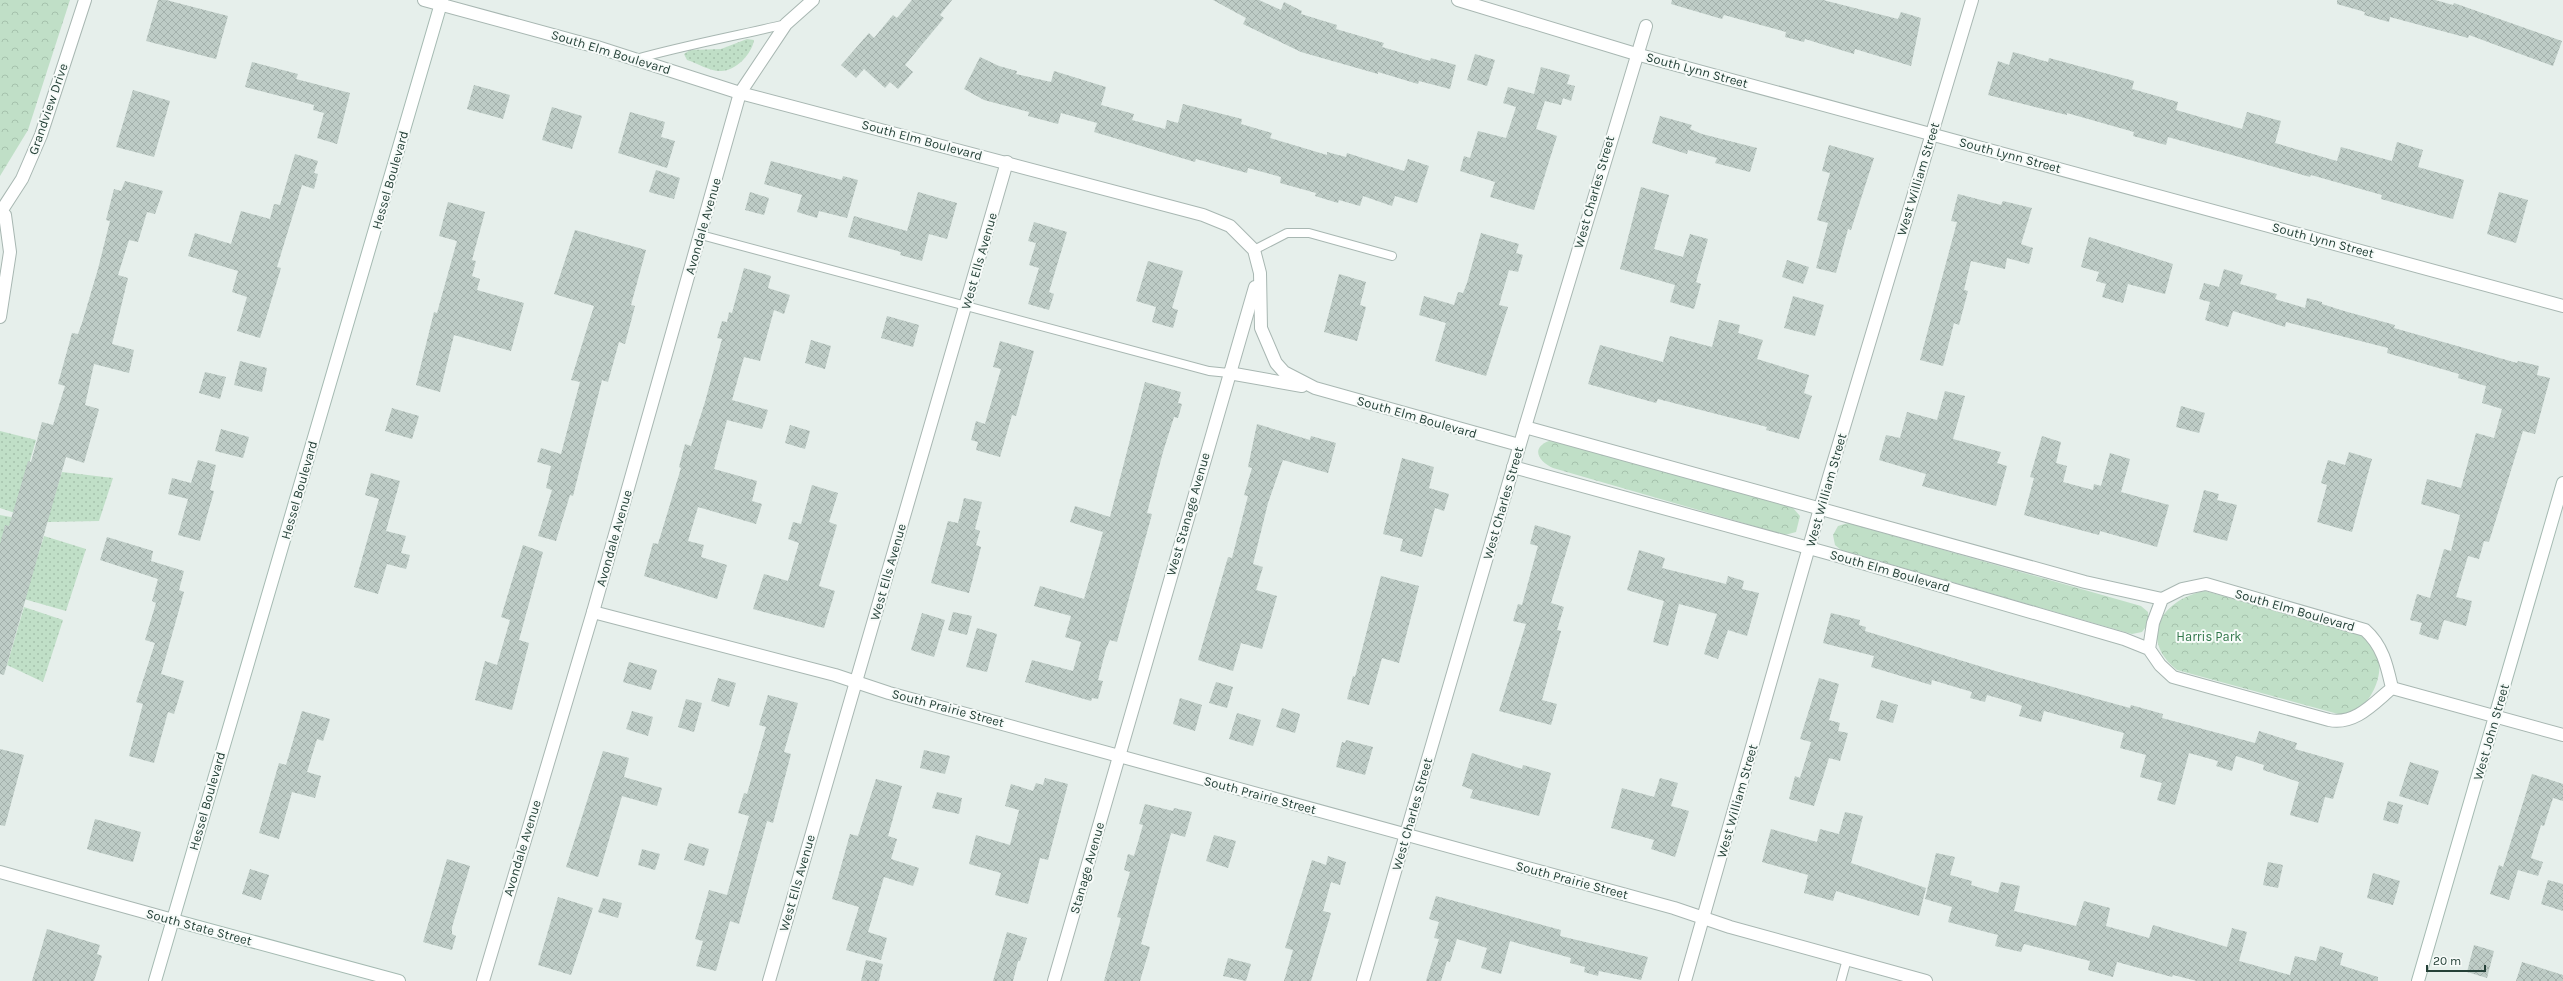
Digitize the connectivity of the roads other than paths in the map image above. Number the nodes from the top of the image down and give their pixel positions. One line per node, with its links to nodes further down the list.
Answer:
1 (85, 0): 14 (street, Grandview Drive)
2 (424, 0): 6 (street, South Elm Boulevard)
3 (813, 0): 7 (street, Avondale Avenue)
4 (1458, 0): 9 (street, South Lynn Street)
5 (1972, 0): 12 (street, West William Street)
6 (442, 2): 10 (street, South Elm Boulevard); 41 (street, Hessel Boulevard)
7 (786, 24): 10 (lane); 11 (street, Avondale Avenue)
8 (1646, 26): 9 (street, West Charles Street)
9 (1636, 54): 12 (street, South Lynn Street); 24 (street, West Charles Street)
10 (636, 59): 11 (street, South Elm Boulevard)
11 (740, 93): 13 (street, South Elm Boulevard); 15 (street, Avondale Avenue)
12 (1932, 133): 20 (street, South Lynn Street); 28 (street, West William Street)
13 (1007, 162): 16 (street, South Elm Boulevard); 19 (street, West Ells Avenue)
14 (1, 213): 21 (street)
15 (700, 235): 19 (lane); 31 (street, Avondale Avenue)
16 (1254, 250): 17 (lane); 18 (street, South Elm Boulevard)
17 (1392, 256)
18 (1260, 273): 22 (street, West Stanage Avenue); 23 (street, South Elm Boulevard)
19 (966, 304): 22 (lane); 33 (street, West Ells Avenue)
20 (2563, 306)
21 (0, 317)
22 (1229, 374): 23 (street, South Elm Boulevard); 37 (street, West Stanage Avenue)
23 (1315, 388): 25 (street, South Elm Boulevard)
24 (1525, 427): 25 (street, West Charles Street); 28 (street)
25 (1519, 445): 26 (street, West Charles Street)
26 (1513, 467): 29 (street, South Elm Boulevard); 38 (street, West Charles Street)
27 (2563, 483): 35 (street, West John Street)
28 (1820, 510): 29 (street, West William Street); 30 (street)
29 (1809, 548): 32 (street, South Elm Boulevard); 40 (street, West William Street)
30 (2162, 599): 32 (street); 34 (street, South Elm Boulevard)
31 (593, 612): 33 (street, South Prairie Street); 45 (street, Avondale Avenue)
32 (2149, 649): 34 (street)
33 (856, 682): 37 (street, South Prairie Street); 46 (street, West Ells Avenue)
34 (2392, 688): 35 (street)
35 (2496, 716): 36 (street); 52 (street, West John Street)
36 (2563, 735)
37 (1120, 755): 38 (street, South Prairie Street); 47 (street, Stanage Avenue)
38 (1406, 835): 40 (street, South Prairie Street); 48 (street, West Charles Street)
39 (0, 872): 41 (street, South State Street)
40 (1703, 918): 42 (street, South Prairie Street); 49 (street, West William Street)
41 (173, 920): 43 (street, Hessel Boulevard); 44 (street, South State Street)
42 (1847, 959): 50 (lane); 51 (street, South Prairie Street)
43 (155, 981)
44 (399, 981)
45 (483, 981)
46 (769, 981)
47 (1054, 981)
48 (1363, 981)
49 (1685, 981)
50 (1841, 981)
51 (1926, 981)
52 (2418, 981)

